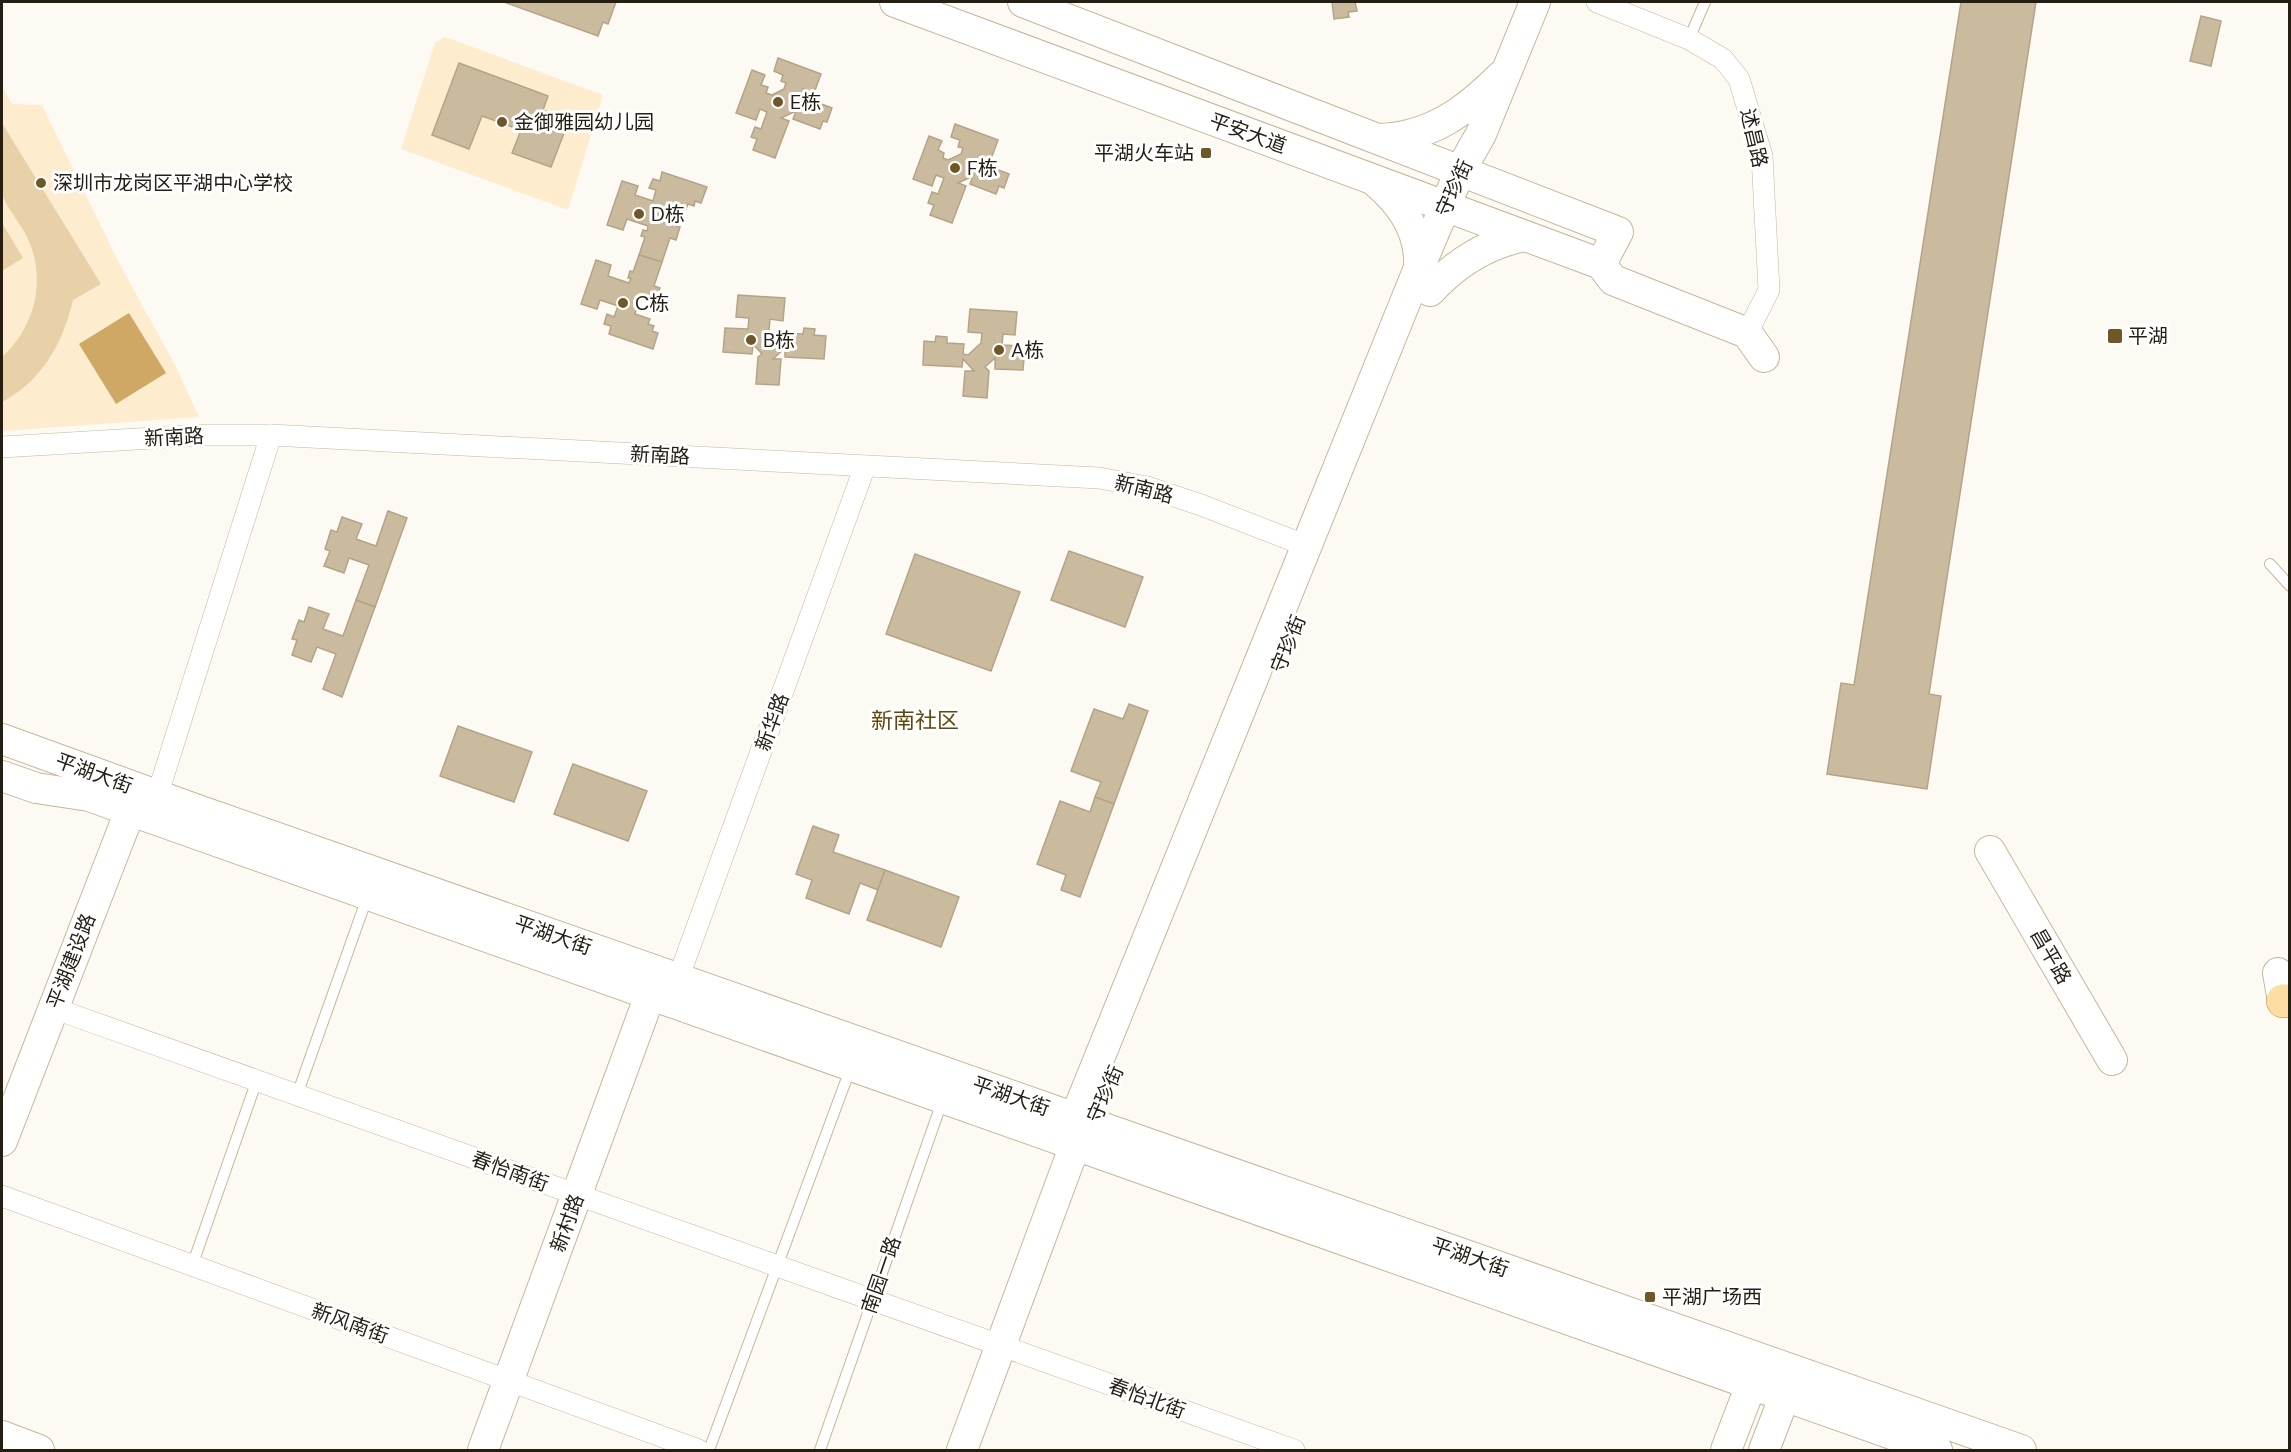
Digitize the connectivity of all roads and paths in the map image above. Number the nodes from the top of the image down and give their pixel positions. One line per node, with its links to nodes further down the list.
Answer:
1 (895, 2): 10 (street, 平安大道)
2 (1023, 2): 8 (street, 平安大道)
3 (1535, 2): 7 (street, 守珍街)
4 (1597, 2): 6 (street, 述昌路)
5 (1705, 2): 6 (lane)
6 (1689, 39): 15 (street, 述昌路)
7 (1508, 69): 8 (street); 9 (street, 守珍街)
8 (1378, 139): 9 (street, 平安大道)
9 (1468, 174): 11 (street, 守珍街); 13 (street, 平安大道)
10 (1373, 179): 11 (street, 平安大道); 14 (street)
11 (1453, 209): 12 (street, 平安大道); 14 (street, 守珍街)
12 (1525, 236): 13 (street, 平安大道); 14 (street)
13 (1601, 264): 15 (street, 平安大道)
14 (1424, 280): 19 (street, 守珍街); 36 (street, 守珍街)
15 (1755, 345)
16 (272, 435): 17 (street, 新南路); 18 (street, 新南路); 24 (street)
17 (2, 447)
18 (865, 466): 19 (street, 新南路); 28 (street, 新华路)
19 (1307, 546): 36 (street, 守珍街)
20 (2270, 564): 21 (lane)
21 (2289, 586)
22 (2, 739): 24 (street, 平湖大街)
23 (2, 776): 25 (street, 平湖大街)
24 (157, 796): 25 (street); 28 (street, 平湖大街)
25 (130, 811): 27 (street, 平湖大街); 30 (street, 平湖建设路)
26 (1990, 851): 31 (street, 昌平路)
27 (368, 895): 29 (street, 平湖大街); 34 (lane)
28 (678, 979): 36 (street, 平湖大街)
29 (650, 995): 32 (street, 平湖大街); 38 (street, 新村路)
30 (53, 1008): 33 (street, 春怡南街); 37 (street, 平湖建设路)
31 (2112, 1060)
32 (852, 1066): 35 (street, 平湖大街); 41 (lane)
33 (257, 1080): 34 (street, 春怡南街); 40 (lane)
34 (297, 1095): 38 (street, 春怡南街)
35 (943, 1099): 36 (street, 平湖大街); 42 (lane, 南园一路)
36 (1081, 1130): 43 (street, 守珍街); 45 (street, 平湖大街); 46 (street, 平湖大街)
37 (2, 1141)
38 (577, 1195): 41 (street, 春怡南街); 44 (street, 新村路)
39 (2, 1196): 40 (street, 新风南街)
40 (192, 1266): 44 (street, 新风南街)
41 (777, 1266): 42 (street, 春怡南街); 51 (lane)
42 (872, 1300): 43 (street, 春怡南街); 52 (lane, 南园一路)
43 (1001, 1346): 53 (street, 守珍街); 54 (street, 春怡北街)
44 (508, 1381): 49 (street, 新村路); 50 (street, 新风南街)
45 (1751, 1384): 46 (street, 平湖大街); 55 (street)
46 (1789, 1384): 56 (street); 57 (street, 平湖大街); 58 (street, 平湖大街)
47 (2, 1436): 48 (street)
48 (39, 1450)
49 (483, 1450)
50 (699, 1450)
51 (709, 1450)
52 (820, 1450)
53 (962, 1450)
54 (1294, 1450)
55 (1726, 1450)
56 (1764, 1450)
57 (1937, 1450)
58 (2021, 1450)

